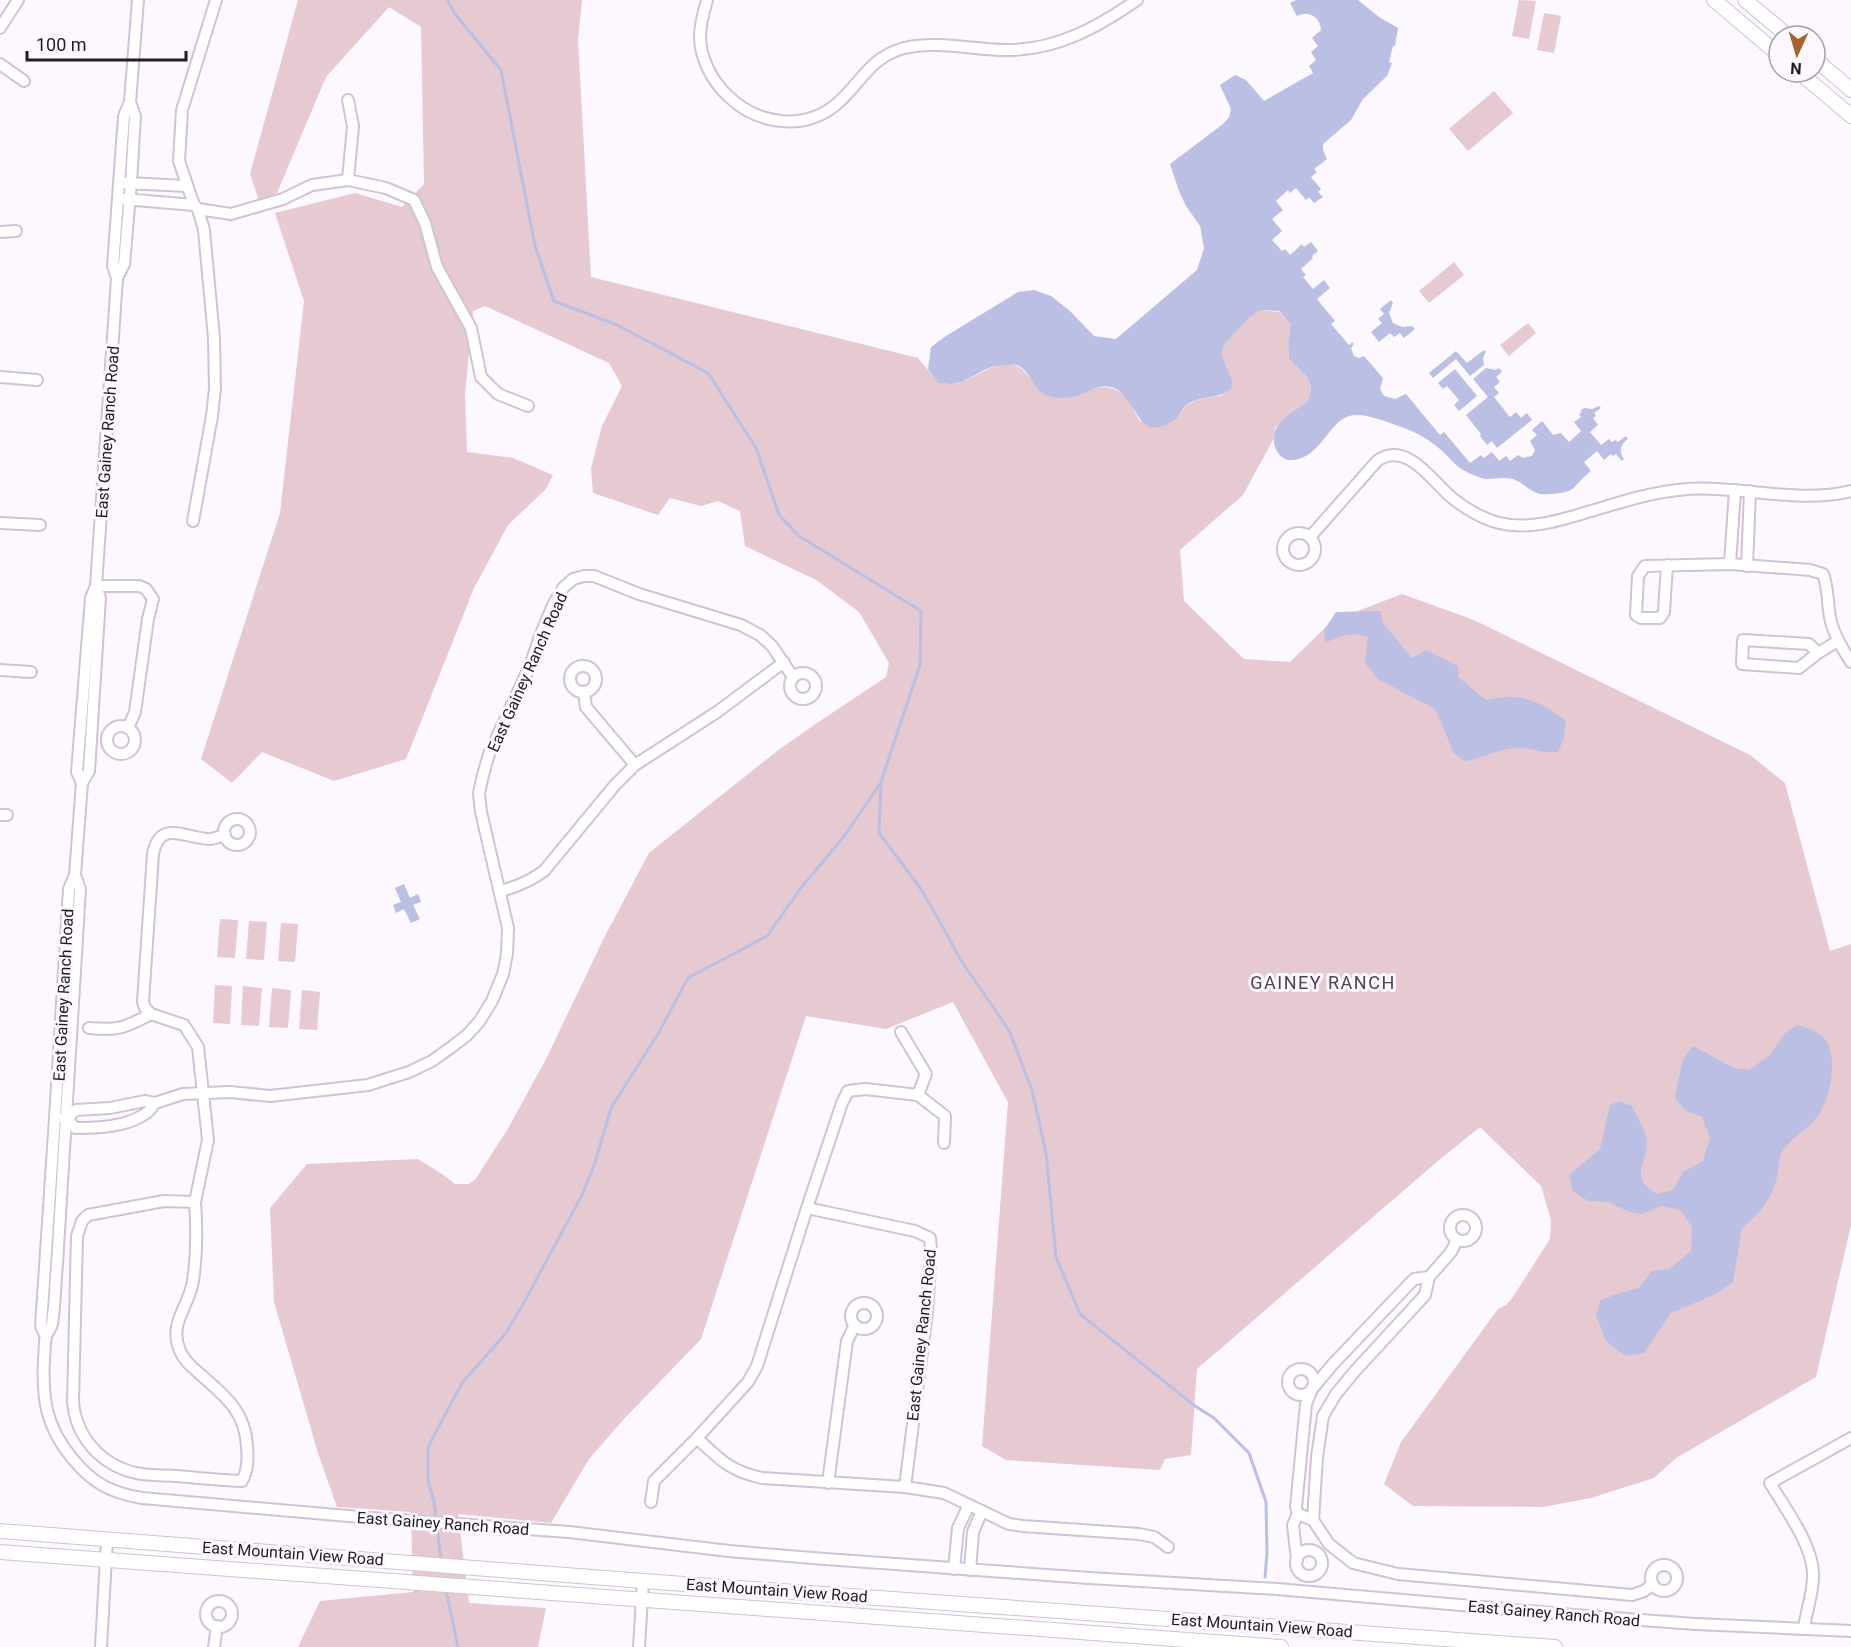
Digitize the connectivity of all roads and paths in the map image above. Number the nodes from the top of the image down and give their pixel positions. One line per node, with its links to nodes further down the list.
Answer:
1 (18, 0): 9 (street)
2 (138, 0): 19 (street, East Gainey Ranch Road)
3 (216, 0): 20 (street)
4 (707, 0): 5 (street)
5 (1137, 0)
6 (1714, 0): 10 (main road)
7 (1745, 0): 8 (main road)
8 (1774, 24)
9 (0, 28)
10 (1767, 45)
11 (0, 64): 13 (street)
12 (1827, 69): 15 (main road)
13 (24, 81)
14 (1813, 84): 17 (main road)
15 (1851, 90)
16 (348, 100): 18 (street)
17 (1851, 116)
18 (348, 180): 22 (street); 27 (street)
19 (125, 183): 20 (street); 21 (street, East Gainey Ranch Road)
20 (187, 186): 22 (street)
21 (124, 199): 22 (street); 38 (street, East Gainey Ranch Road)
22 (196, 207): 31 (street)
23 (16, 231): 24 (street)
24 (0, 232)
25 (0, 377): 26 (street)
26 (37, 380)
27 (528, 406)
28 (1735, 490): 30 (street); 34 (street); 35 (street)
29 (1851, 490): 30 (street)
30 (1750, 491): 37 (street)
31 (193, 521)
32 (0, 523): 33 (street)
33 (40, 525)
34 (1310, 537)
35 (1730, 564): 36 (street); 37 (street)
36 (1667, 565): 36 (street)
37 (1747, 566): 39 (street)
38 (96, 586): 47 (street); 57 (street, East Gainey Ranch Road)
39 (1838, 641): 40 (street); 42 (street)
40 (1818, 653): 40 (street)
41 (784, 662): 45 (street, East Gainey Ranch Road); 48 (street); 50 (street, East Gainey Ranch Road)
42 (1851, 662)
43 (0, 670): 44 (street)
44 (31, 672)
45 (793, 677)
46 (584, 692): 48 (street)
47 (128, 728)
48 (635, 765): 50 (street)
49 (225, 836): 51 (street)
50 (500, 891): 54 (street, East Gainey Ranch Road)
51 (151, 1014): 52 (street, East Gainey Ranch Road); 54 (street)
52 (89, 1028)
53 (901, 1032): 55 (street)
54 (204, 1092): 56 (street, East Gainey Ranch Road); 59 (street)
55 (918, 1095): 58 (street); 60 (street)
56 (155, 1103): 57 (street, East Gainey Ranch Road); 57 (street, East Gainey Ranch Road)
57 (61, 1118): 87 (street, East Gainey Ranch Road)
58 (944, 1143)
59 (195, 1202): 59 (street)
60 (807, 1208): 68 (street); 73 (street, East Gainey Ranch Road)
61 (1457, 1240): 62 (street)
62 (1429, 1277): 64 (street); 65 (street)
63 (855, 1324): 72 (street)
64 (1365, 1330): 65 (street); 66 (street)
65 (1378, 1346): 67 (street)
66 (1316, 1384): 67 (street); 70 (street)
67 (1336, 1394): 71 (street)
68 (697, 1438): 72 (street); 74 (street)
69 (1851, 1438): 96 (street)
70 (1301, 1460): 71 (street); 77 (street)
71 (1317, 1460): 78 (street)
72 (828, 1483): 73 (street)
73 (905, 1487): 75 (street)
74 (651, 1502)
75 (969, 1505): 76 (street); 87 (street)
76 (982, 1511): 82 (street); 88 (street)
77 (1298, 1514): 78 (street); 86 (street)
78 (1313, 1520): 81 (street, East Gainey Ranch Road)
79 (0, 1531): 80 (main road, East Mountain View Road)
80 (107, 1539): 85 (street); 90 (main road, East Mountain View Road)
81 (1329, 1544): 84 (street); 91 (street, East Gainey Ranch Road)
82 (1168, 1547)
83 (0, 1552): 85 (main road, East Mountain View Road)
84 (1317, 1554): 86 (street); 89 (street)
85 (106, 1559): 93 (main road, East Mountain View Road); 98 (street)
86 (1297, 1560): 89 (street)
87 (954, 1569): 88 (street, East Gainey Ranch Road)
88 (970, 1570): 92 (street, East Gainey Ranch Road)
89 (1306, 1576): 92 (street)
90 (643, 1581): 93 (street); 95 (main road, East Mountain View Road)
91 (1653, 1584)
92 (1305, 1592): 96 (street, East Gainey Ranch Road)
93 (642, 1600): 100 (street); 101 (main road, East Mountain View Road)
94 (217, 1626): 99 (street)
95 (1280, 1626): 101 (street); 102 (main road, East Mountain View Road)
96 (1804, 1629): 97 (street, East Gainey Ranch Road)
97 (1851, 1631)
98 (101, 1647)
99 (214, 1647)
100 (639, 1647)
101 (1279, 1647)
102 (1555, 1647)

